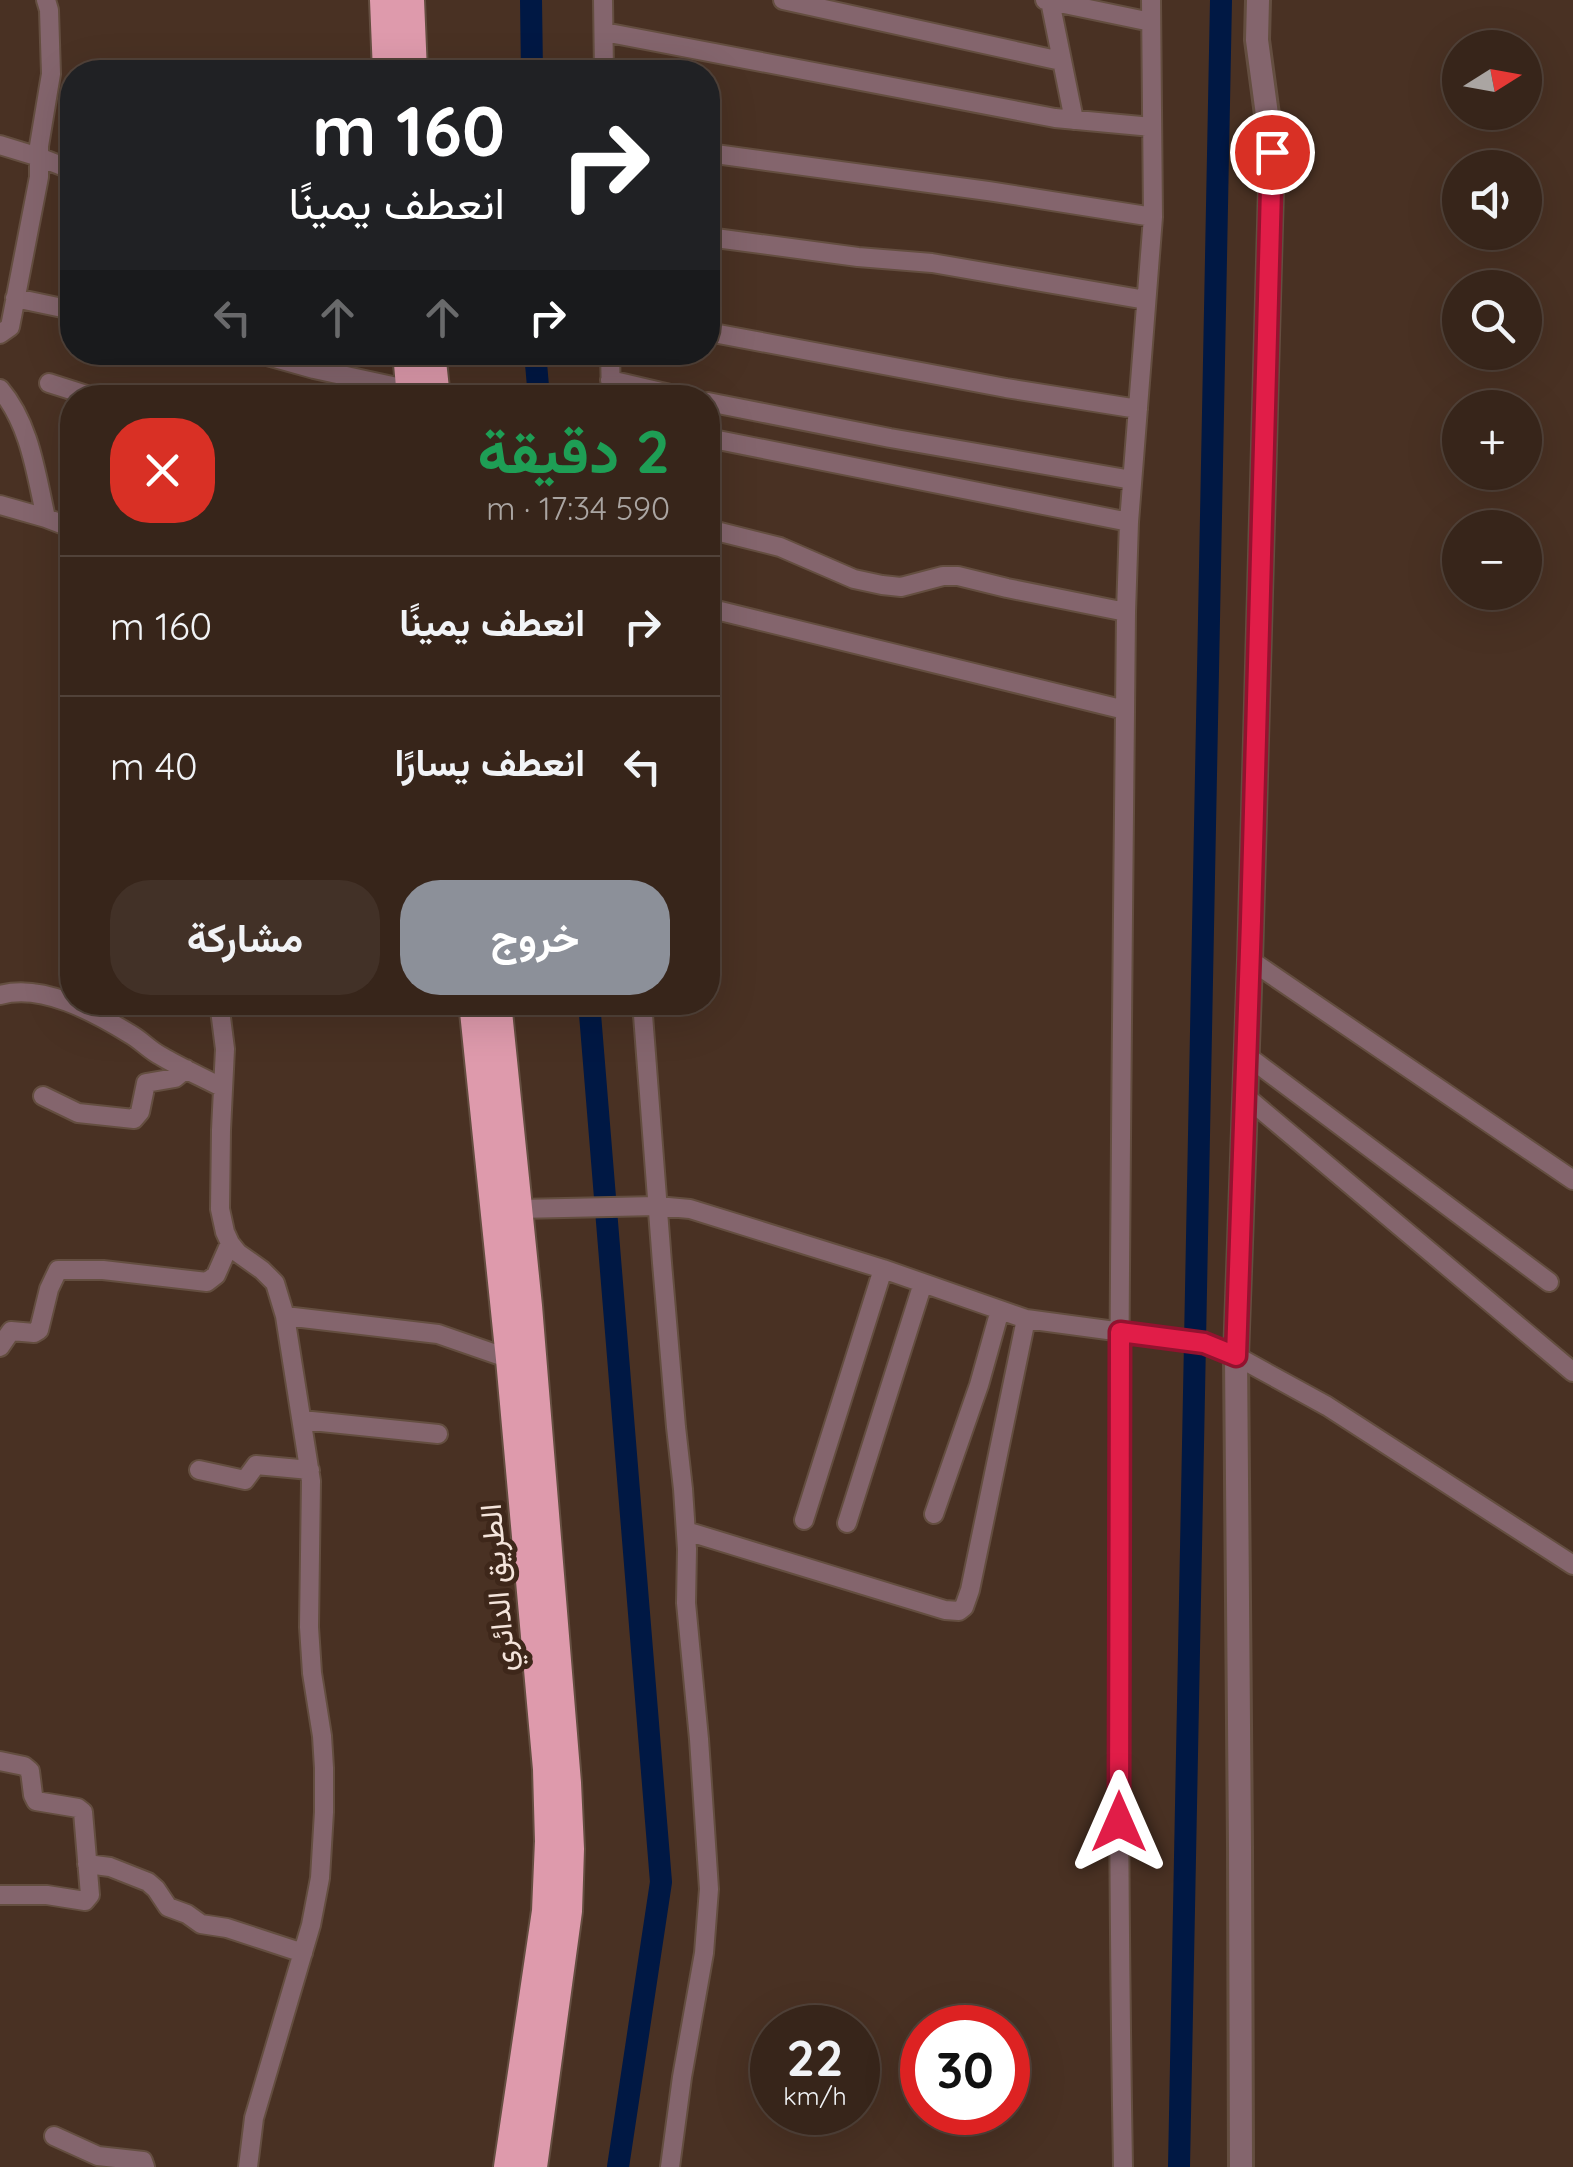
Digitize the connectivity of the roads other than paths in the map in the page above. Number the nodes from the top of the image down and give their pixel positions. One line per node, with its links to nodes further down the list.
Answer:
1 (46, 0): 15 (street)
2 (384, 0): 11 (highway)
3 (410, 0): 12 (highway)
4 (603, 0): 10 (street)
5 (784, 0): 14 (street)
6 (1048, 0): 9 (street); 14 (street)
7 (1150, 0): 9 (street)
8 (1258, 0): 47 (street)
9 (1151, 22): 18 (street)
10 (604, 32): 13 (street); 17 (street)
11 (386, 60)
12 (412, 60)
13 (604, 60)
14 (1061, 61): 17 (street)
15 (52, 74): 16 (street); 21 (street)
16 (60, 76)
17 (1074, 120): 18 (street)
18 (1152, 127): 23 (street)
19 (0, 146): 21 (street)
20 (720, 155): 23 (street)
21 (39, 156): 22 (street); 25 (street)
22 (60, 165)
23 (1153, 218): 26 (street)
24 (720, 238): 26 (street)
25 (16, 298): 27 (street); 28 (street)
26 (1146, 300): 36 (street)
27 (60, 307)
28 (0, 334)
29 (720, 334): 36 (street)
30 (300, 365): 32 (street)
31 (49, 383): 33 (street)
32 (379, 385)
33 (60, 387)
34 (0, 390): 40 (street)
35 (720, 404): 38 (street)
36 (1138, 409): 38 (street)
37 (720, 440): 41 (street)
38 (1132, 480): 41 (street)
39 (0, 505): 40 (street)
40 (46, 518): 42 (street)
41 (1129, 522): 45 (street)
42 (60, 523)
43 (720, 532): 45 (street)
44 (720, 611): 46 (street)
45 (1126, 612): 46 (street)
46 (1125, 710): 70 (street)
47 (1250, 960): 55 (street); 60 (street)
48 (0, 995): 49 (street)
49 (60, 1001)
50 (90, 1015): 56 (street)
51 (222, 1015): 57 (street)
52 (474, 1015): 73 (highway, الطريق الدائري)
53 (498, 1015): 62 (highway, الطريق الدائري)
54 (643, 1015): 61 (street)
55 (1246, 1055): 59 (street); 65 (street)
56 (186, 1069): 57 (street); 58 (street)
57 (223, 1088): 63 (street)
58 (43, 1096)
59 (1245, 1096): 72 (street); 74 (street)
60 (1573, 1180)
61 (658, 1206): 62 (street); 64 (street); 82 (street)
62 (518, 1209): 92 (highway, الطريق الدائري)
63 (230, 1242): 68 (street); 71 (street)
64 (883, 1269): 66 (street); 80 (street)
65 (1549, 1282)
66 (923, 1283): 67 (street); 81 (street)
67 (1000, 1310): 69 (street); 79 (street)
68 (285, 1316): 73 (street); 75 (street)
69 (1026, 1319): 70 (street); 82 (street)
70 (1120, 1332): 72 (street); 94 (street)
71 (0, 1347)
72 (1236, 1356): 83 (street); 95 (street)
73 (510, 1359): 91 (highway, الطريق الدائري)
74 (1573, 1372)
75 (302, 1420): 76 (street); 78 (street)
76 (438, 1434)
77 (198, 1470): 78 (street)
78 (310, 1470): 87 (street)
79 (934, 1514)
80 (804, 1520)
81 (846, 1523)
82 (686, 1531): 93 (street)
83 (1573, 1565)
84 (0, 1761): 85 (street)
85 (87, 1864): 86 (street); 87 (street)
86 (0, 1895)
87 (303, 1953): 90 (street)
88 (54, 2136): 89 (street)
89 (145, 2167)
90 (248, 2167)
91 (508, 2167)
92 (533, 2167)
93 (670, 2167)
94 (1123, 2167)
95 (1241, 2167)

